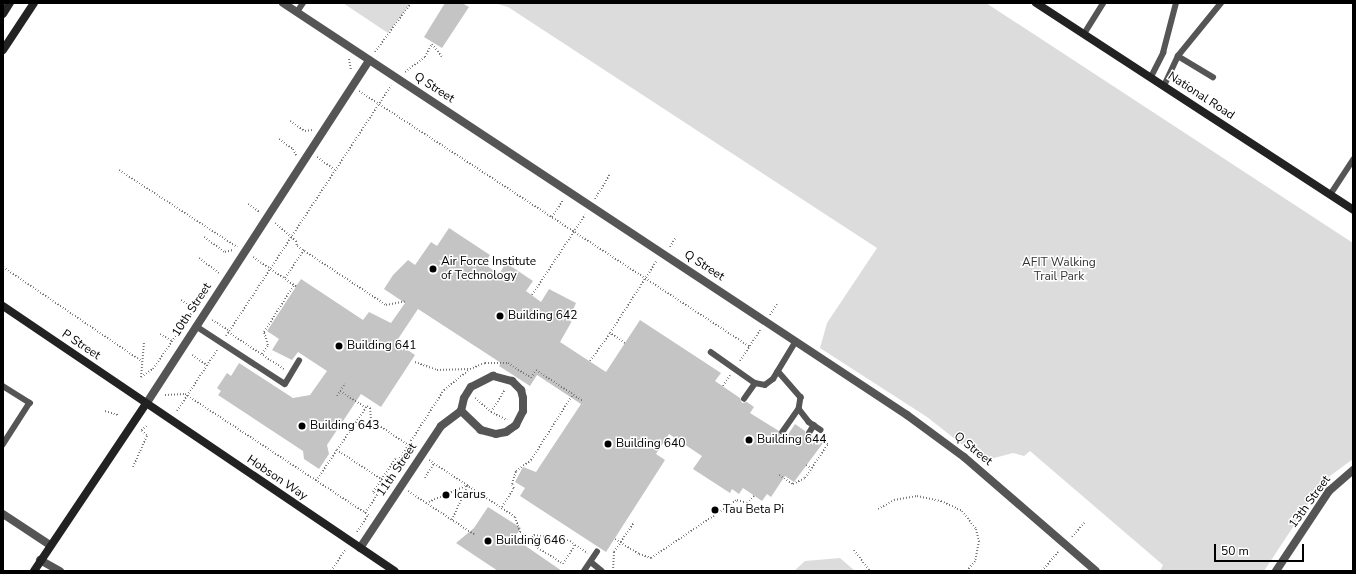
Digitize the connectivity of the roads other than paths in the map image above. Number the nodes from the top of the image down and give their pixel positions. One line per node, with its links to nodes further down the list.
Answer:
1 (10, 3): 10 (street)
2 (34, 3): 12 (street)
3 (283, 3): 9 (street, Q Street)
4 (303, 3): 9 (lane)
5 (1036, 3): 11 (street, National Road)
6 (1102, 3): 11 (lane)
7 (1176, 3): 15 (lane)
8 (1221, 3): 13 (lane)
9 (297, 12): 14 (street, Q Street)
10 (3, 14)
11 (1084, 34): 15 (street, National Road)
12 (3, 50)
13 (1178, 56): 16 (lane); 17 (lane)
14 (369, 60): 22 (street, 10th Street); 23 (street, Q Street)
15 (1151, 77): 17 (street, National Road)
16 (1213, 78)
17 (1164, 86): 19 (street, National Road)
18 (1353, 160): 19 (lane)
19 (1330, 195): 20 (street, National Road)
20 (1353, 210)
21 (3, 306): 30 (street, P Street)
22 (196, 326): 25 (lane); 30 (street, 10th Street)
23 (796, 341): 26 (lane); 48 (street, Q Street)
24 (711, 352): 27 (lane)
25 (299, 361)
26 (778, 371): 27 (lane); 31 (lane)
27 (756, 383): 29 (lane)
28 (3, 386): 37 (lane)
29 (744, 399)
30 (146, 404): 40 (street, 10th Street); 41 (street, Hobson Way)
31 (799, 409): 33 (lane); 35 (lane)
32 (461, 411): 32 (street); 41 (street, 11th Street)
33 (814, 425): 34 (lane); 36 (lane)
34 (821, 430)
35 (783, 432)
36 (809, 433)
37 (3, 445)
38 (1353, 470): 49 (street, 13th Street)
39 (3, 514): 40 (street)
40 (50, 545): 42 (street, 10th Street)
41 (360, 548): 45 (street, Hobson Way)
42 (40, 560): 43 (street, 10th Street); 44 (street)
43 (34, 571)
44 (60, 571)
45 (395, 571)
46 (584, 571): 47 (lane)
47 (602, 571)
48 (1096, 571)
49 (1276, 571)

